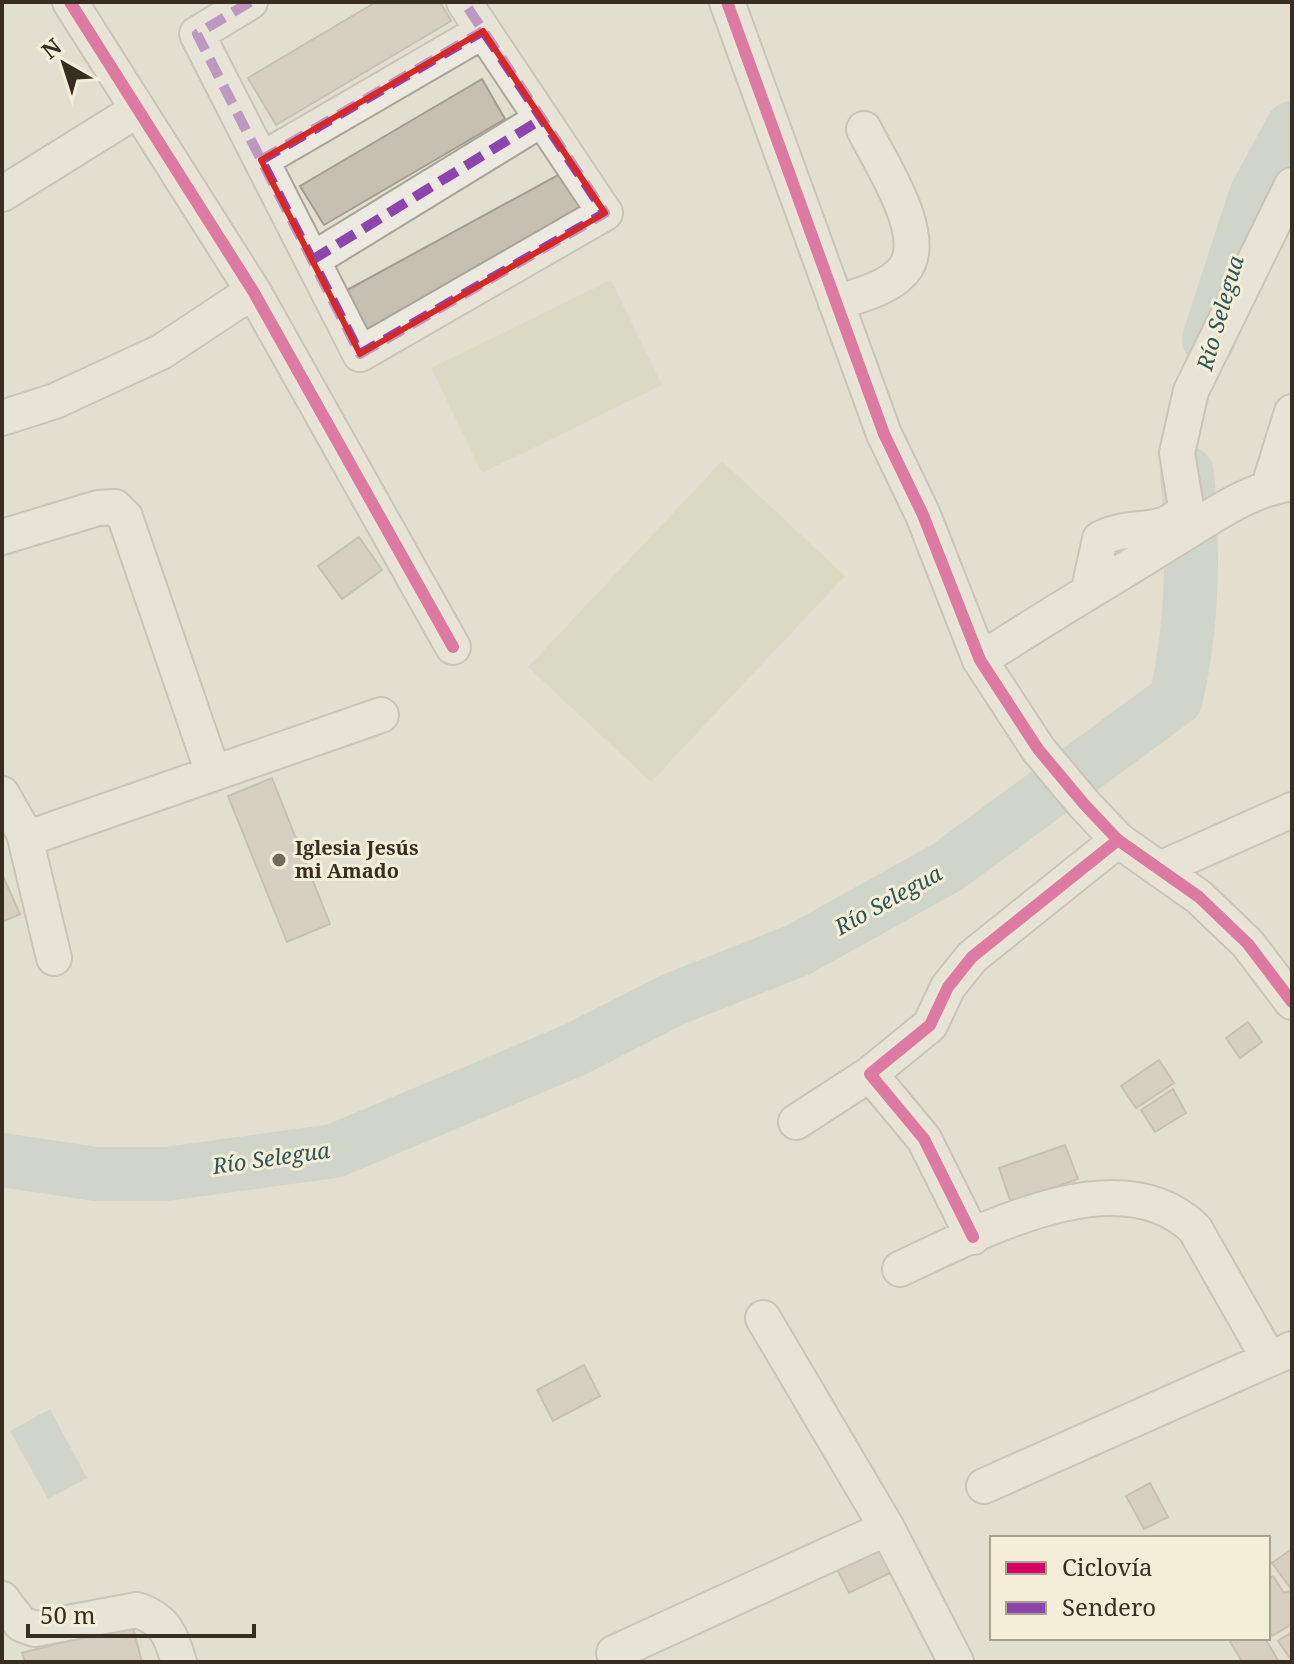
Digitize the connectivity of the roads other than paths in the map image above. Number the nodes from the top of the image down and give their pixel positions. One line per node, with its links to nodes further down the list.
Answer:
1 (70, 2): 6 (street)
2 (250, 2): 9 (street)
3 (464, 2): 5 (street)
4 (727, 2): 14 (street)
5 (483, 31): 7 (street); 9 (street)
6 (137, 110): 11 (street); 13 (street)
7 (542, 119): 12 (street); 12 (street)
8 (864, 129): 14 (street)
9 (261, 160): 12 (street)
10 (1292, 185): 19 (street)
11 (2, 194)
12 (312, 260)
13 (253, 291): 16 (street); 20 (street)
14 (836, 303): 21 (street)
15 (1292, 412): 17 (street)
16 (2, 418)
17 (1280, 484): 19 (street)
18 (2, 537): 23 (street)
19 (1089, 589): 21 (street)
20 (453, 647)
21 (980, 660): 27 (street)
22 (381, 715): 23 (street)
23 (213, 773): 26 (street)
24 (2, 794): 26 (street)
25 (1292, 810): 28 (street)
26 (24, 833): 29 (street)
27 (1118, 840): 28 (street); 31 (street)
28 (1162, 868): 30 (street)
29 (54, 958)
30 (1292, 1002)
31 (870, 1074): 32 (street); 33 (street)
32 (796, 1122)
33 (973, 1237): 34 (street); 36 (street)
34 (900, 1269)
35 (763, 1318): 38 (street)
36 (1280, 1354): 37 (street)
37 (984, 1486)
38 (887, 1528): 40 (street); 42 (street)
39 (2, 1599): 41 (street)
40 (614, 1653)
41 (179, 1662)
42 (955, 1662)

